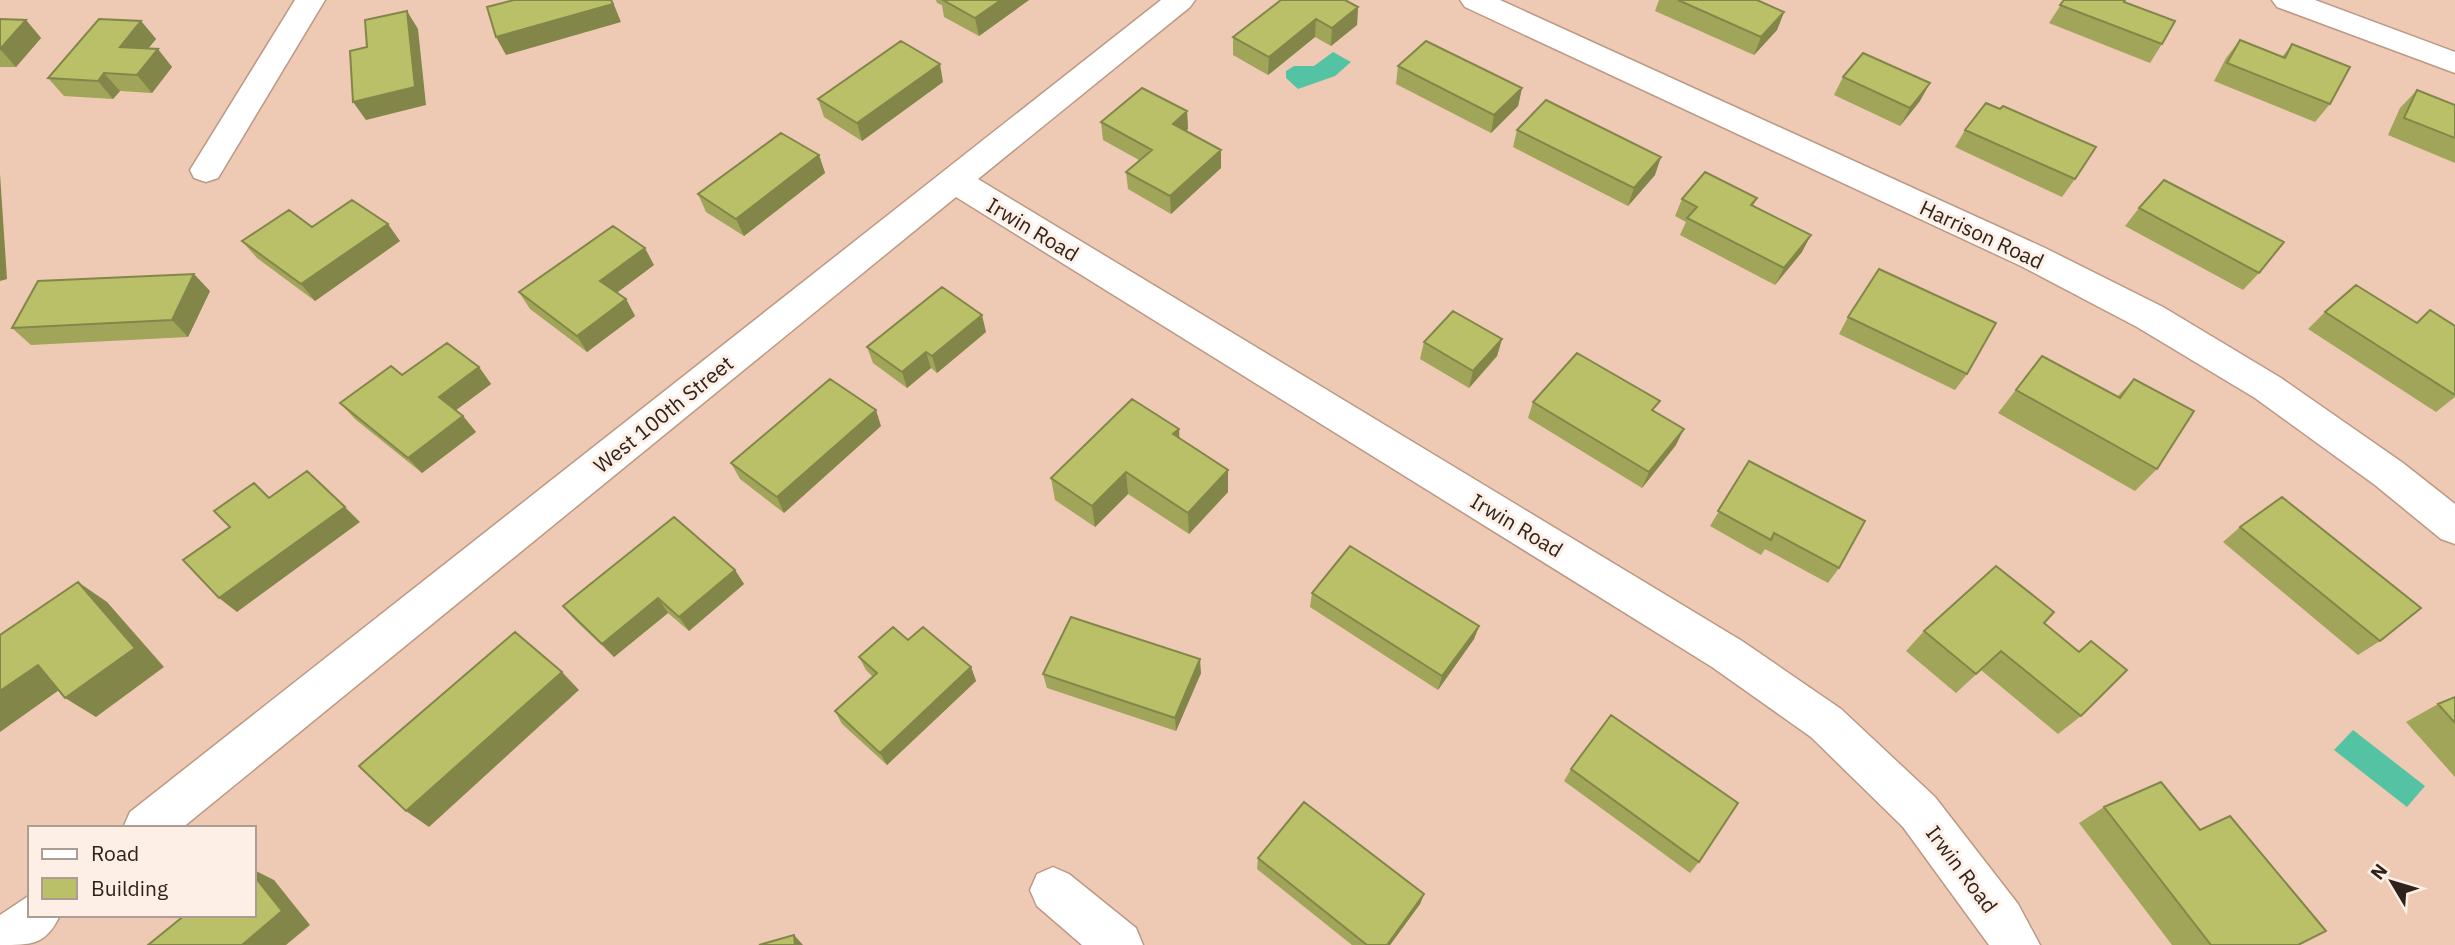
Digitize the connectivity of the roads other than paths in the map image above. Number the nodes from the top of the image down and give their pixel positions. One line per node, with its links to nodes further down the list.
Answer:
1 (310, 0): 6 (street)
2 (1180, 0): 7 (street, West 100th Street)
3 (1475, 0): 8 (street, Harrison Road)
4 (2287, 0): 5 (street)
5 (2455, 63)
6 (206, 170)
7 (954, 180): 9 (street, West 100th Street); 14 (street, Irwin Road)
8 (2455, 527)
9 (148, 826)
10 (1054, 890): 13 (street)
11 (35, 917): 12 (street)
12 (0, 945)
13 (1119, 945)
14 (2016, 945)

